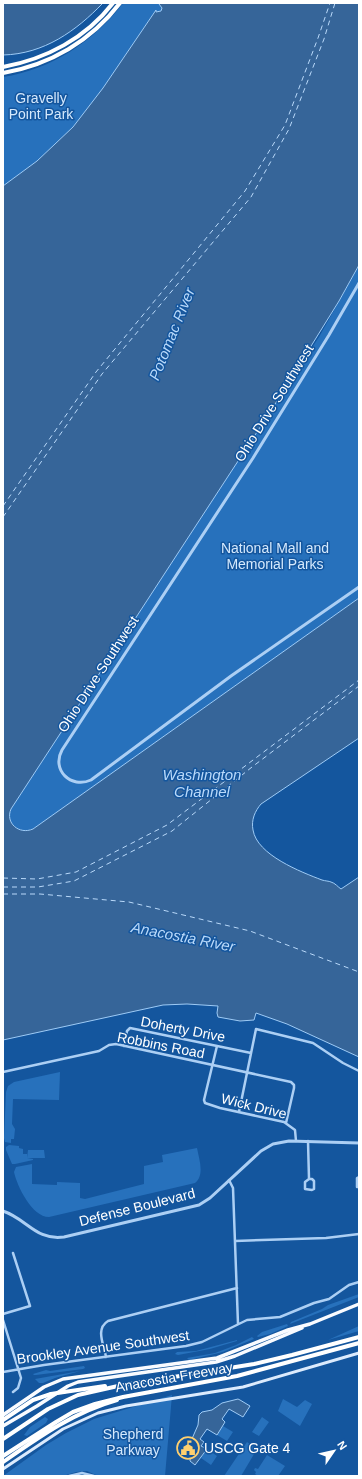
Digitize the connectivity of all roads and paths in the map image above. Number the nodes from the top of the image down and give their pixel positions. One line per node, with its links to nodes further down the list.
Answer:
1 (113, 3): 3 (highway)
2 (120, 3): 4 (highway)
3 (3, 67)
4 (3, 74)
5 (359, 283): 6 (street, Ohio Drive Southwest)
6 (359, 587)
7 (124, 1046): 8 (street, Doherty Drive); 10 (street, Robbins Road); 12 (street, Robbins Road)
8 (217, 1046): 9 (street, Doherty Drive); 10 (street, Wick Drive)
9 (251, 1054): 11 (street); 13 (street)
10 (212, 1066): 13 (street, Robbins Road); 14 (street, Wick Drive)
11 (359, 1071)
12 (3, 1072)
13 (246, 1073): 14 (street); 15 (street, Robbins Road)
14 (239, 1112): 15 (street, Wick Drive)
15 (286, 1123): 16 (street, Wick Drive)
16 (296, 1141): 17 (street, Defense Boulevard); 21 (street, Defense Boulevard)
17 (308, 1141): 18 (street, Defense Boulevard); 20 (street)
18 (359, 1142)
19 (359, 1177): 22 (street)
20 (309, 1179): 20 (street)
21 (229, 1180): 23 (street, Defense Boulevard); 25 (street)
22 (359, 1187)
23 (3, 1211)
24 (359, 1234): 25 (street)
25 (235, 1241): 28 (street)
26 (13, 1253): 30 (street)
27 (359, 1282): 32 (street, Brookley Avenue Southwest)
28 (237, 1288): 32 (street); 37 (street)
29 (359, 1304): 33 (main road)
30 (3, 1314)
31 (3, 1320): 38 (street)
32 (238, 1324): 37 (street, Brookley Avenue Southwest)
33 (310, 1324): 43 (main road); 45 (main road)
34 (359, 1336): 39 (highway, Anacostia Freeway)
35 (359, 1343): 42 (highway, Anacostia Freeway)
36 (359, 1353): 49 (main road)
37 (106, 1357): 38 (street, Brookley Avenue Southwest)
38 (18, 1370): 40 (street, Brookley Avenue Southwest); 41 (street)
39 (216, 1371): 44 (highway, bridge); 46 (highway, Anacostia Freeway)
40 (3, 1372)
41 (13, 1392)
42 (153, 1392): 47 (highway, Anacostia Freeway); 48 (highway)
43 (3, 1415)
44 (3, 1420)
45 (3, 1426)
46 (3, 1439)
47 (3, 1456)
48 (3, 1462)
49 (3, 1469)
50 (69, 1476): 51 (street)
51 (94, 1476)

